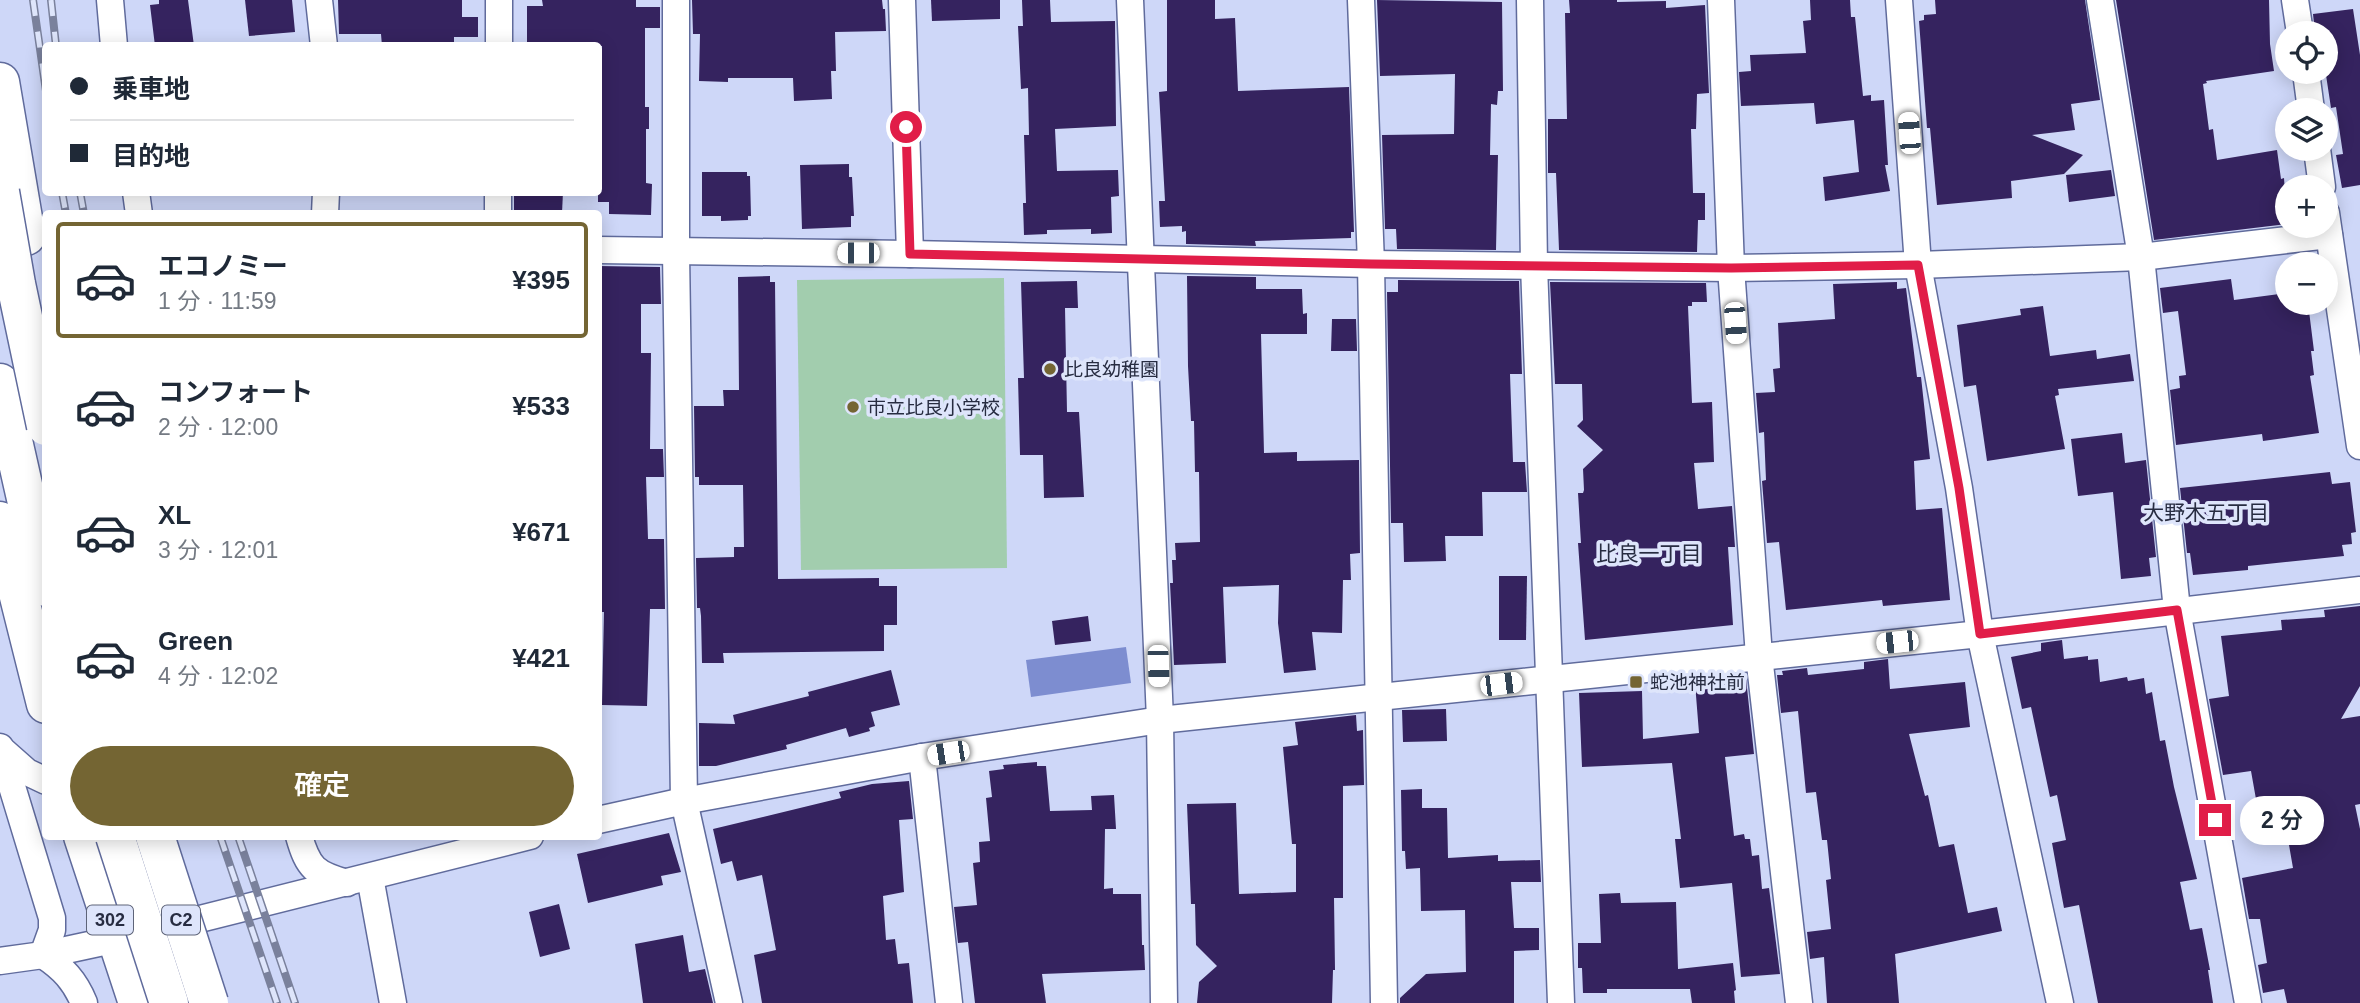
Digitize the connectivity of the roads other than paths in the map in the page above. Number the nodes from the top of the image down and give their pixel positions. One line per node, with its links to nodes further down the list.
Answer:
1 (110, 0): 14 (street)
2 (319, 0): 15 (street)
3 (499, 0): 16 (street)
4 (676, 0): 22 (street)
5 (902, 0): 23 (street)
6 (1130, 0): 25 (street)
7 (1361, 0): 26 (street)
8 (1530, 0): 27 (street)
9 (1721, 0): 29 (street)
10 (1899, 0): 28 (street)
11 (2101, 0): 24 (street)
12 (2295, 0): 13 (street)
13 (2298, 21)
14 (114, 42)
15 (324, 42)
16 (499, 42)
17 (0, 82): 30 (highway)
18 (0, 192): 32 (highway, bridge)
19 (2275, 233): 24 (street)
20 (2329, 238): 33 (street)
21 (602, 250): 22 (street)
22 (676, 252): 23 (street); 49 (street)
23 (910, 254): 25 (street)
24 (2141, 257): 28 (street); 38 (street)
25 (1143, 260): 26 (street); 45 (street)
26 (1371, 264): 27 (street); 43 (street)
27 (1534, 265): 29 (street); 41 (street)
28 (1918, 265): 29 (street); 39 (street)
29 (1731, 268): 40 (street)
30 (42, 316)
31 (0, 383): 35 (highway)
32 (42, 407)
33 (2360, 446)
34 (0, 521): 42 (highway)
35 (42, 569)
36 (2360, 590): 38 (street)
37 (0, 592): 44 (highway)
38 (2177, 610): 39 (street); 77 (street)
39 (1980, 634): 40 (street); 76 (street)
40 (1759, 656): 41 (street); 75 (street)
41 (1550, 678): 43 (street); 74 (street)
42 (42, 688)
43 (1378, 698): 45 (street); 73 (street)
44 (42, 705)
45 (1160, 720): 47 (street); 72 (street)
46 (0, 748): 48 (street); 62 (street)
47 (922, 757): 49 (street); 71 (street)
48 (42, 779)
49 (684, 801): 50 (street); 70 (street)
50 (602, 819)
51 (84, 840): 61 (highway, 302)
52 (108, 840): 59 (highway, bridge)
53 (116, 840): 59 (highway, C2, bridge)
54 (156, 840): 67 (highway, C2, bridge)
55 (175, 840): 60 (highway)
56 (301, 840): 58 (street)
57 (514, 840): 58 (street)
58 (358, 880): 60 (street); 69 (street)
59 (131, 887): 66 (highway, C2, bridge)
60 (200, 919): 61 (street); 68 (highway)
61 (116, 939): 62 (street); 65 (highway, 302)
62 (43, 955): 63 (street); 64 (street)
63 (0, 961)
64 (84, 1003)
65 (138, 1003)
66 (169, 1003)
67 (209, 1003)
68 (228, 1003)
69 (393, 1003)
70 (729, 1003)
71 (949, 1003)
72 (1164, 1003)
73 (1384, 1003)
74 (1561, 1003)
75 (1799, 1003)
76 (2060, 1003)
77 (2248, 1003)

